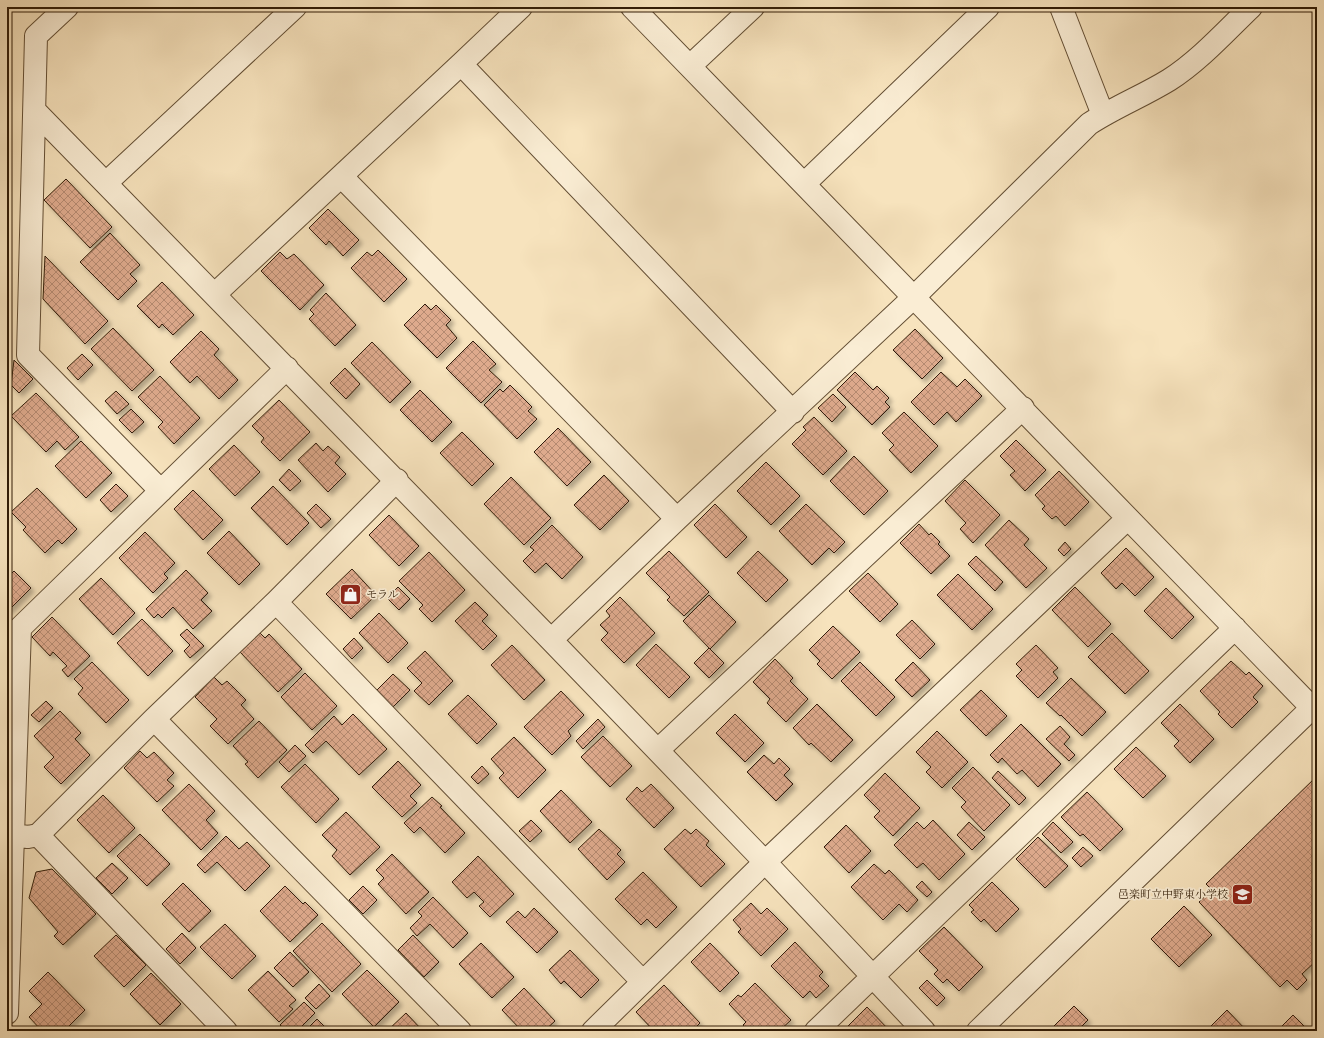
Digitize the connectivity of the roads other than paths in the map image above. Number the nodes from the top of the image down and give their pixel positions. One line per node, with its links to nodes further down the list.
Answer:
1 (67, 7): 11 (street)
2 (295, 7): 14 (street)
3 (521, 7): 9 (street)
4 (632, 7): 10 (street)
5 (754, 7): 10 (street)
6 (988, 7): 15 (street)
7 (1061, 7): 12 (street)
8 (1251, 7): 12 (street)
9 (461, 64): 13 (street); 20 (street)
10 (690, 66): 15 (street)
11 (35, 111): 14 (street); 22 (street)
12 (1103, 115): 17 (street)
13 (342, 177): 16 (street); 23 (street)
14 (106, 183): 16 (street)
15 (804, 184): 17 (street)
16 (215, 294): 18 (street)
17 (914, 297): 19 (street); 20 (street)
18 (287, 368): 21 (street); 22 (street)
19 (1023, 408): 24 (street); 30 (street)
20 (793, 412): 23 (street)
21 (397, 480): 25 (street); 27 (street)
22 (160, 491): 31 (street)
23 (677, 519): 27 (street)
24 (1128, 519): 26 (street); 33 (street)
25 (276, 602): 29 (street); 35 (street)
26 (1235, 628): 28 (street); 34 (street)
27 (551, 640): 30 (street)
28 (1315, 708): 42 (street)
29 (154, 719): 32 (street); 38 (street)
30 (658, 750): 33 (street)
31 (13, 835): 32 (street); 36 (street)
32 (38, 835): 37 (street)
33 (765, 862): 34 (street); 35 (street)
34 (872, 976): 40 (street); 41 (street)
35 (643, 982): 39 (street)
36 (7, 1013)
37 (226, 1031)
38 (460, 1031)
39 (593, 1031)
40 (816, 1031)
41 (924, 1031)
42 (978, 1031)

